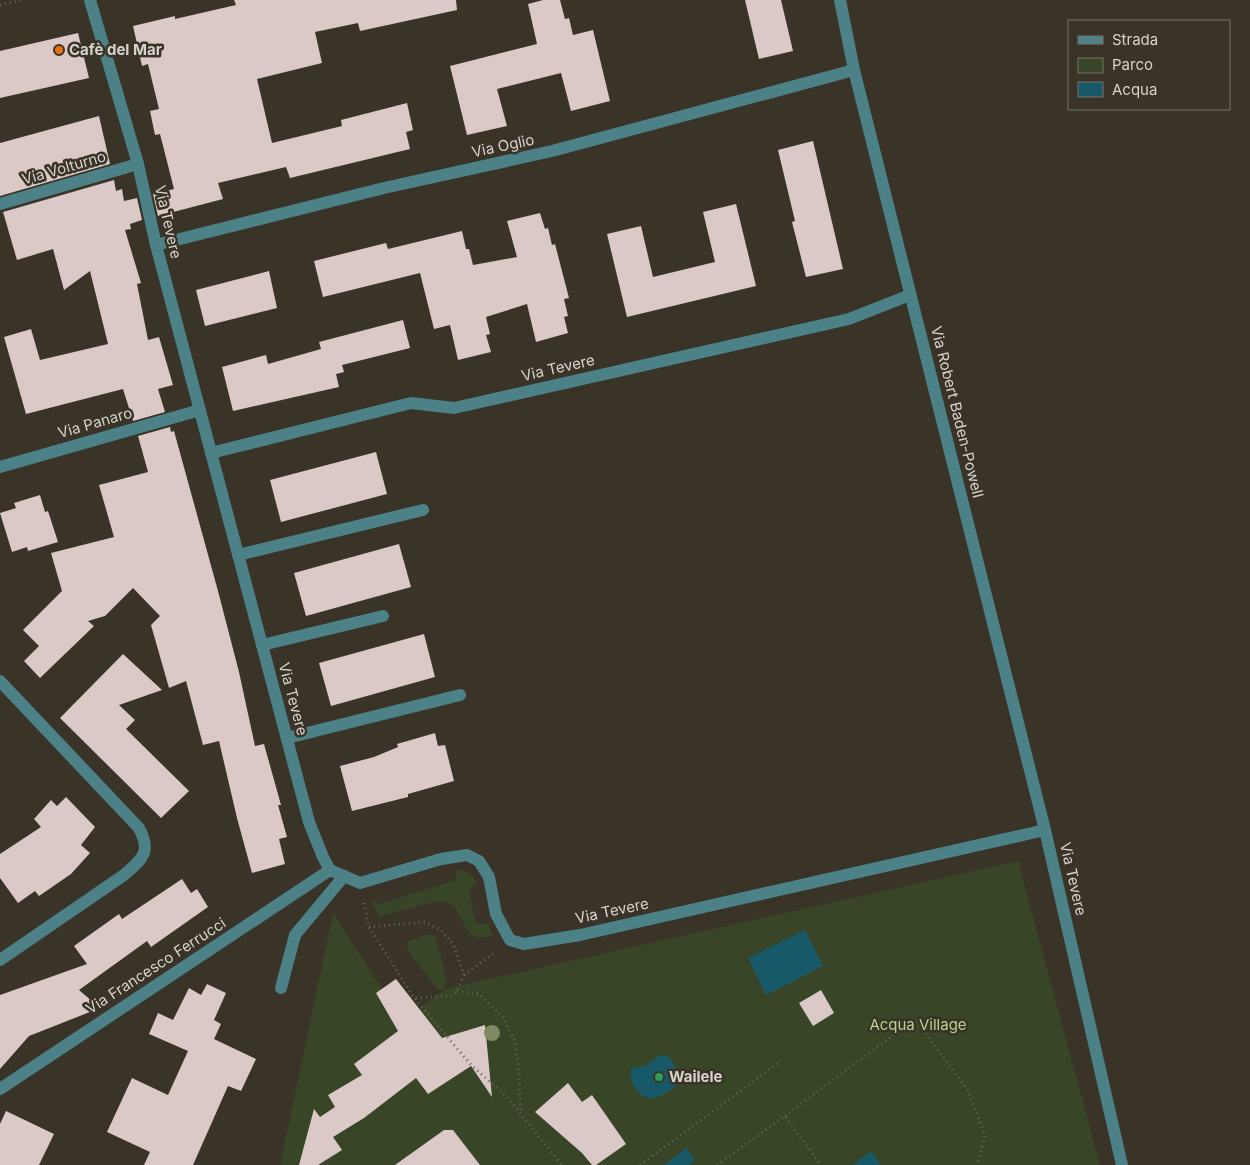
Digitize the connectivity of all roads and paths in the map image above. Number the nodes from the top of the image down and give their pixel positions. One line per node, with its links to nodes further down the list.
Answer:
1 (23, 0): 4 (path)
2 (90, 0): 6 (street, Via Tevere)
3 (840, 0): 5 (street, Via Robert Baden-Powell)
4 (0, 6)
5 (854, 70): 8 (street, Via Oglio); 9 (street, Via Robert Baden-Powell)
6 (138, 164): 7 (street, Via Volturno); 8 (street, Via Tevere)
7 (0, 204)
8 (156, 245): 10 (street, Via Tevere)
9 (910, 295): 11 (street, Via Tevere); 20 (street, Via Robert Baden-Powell)
10 (200, 410): 11 (street, Via Tevere); 12 (street, Via Panaro)
11 (211, 453): 14 (street, Via Tevere)
12 (0, 467)
13 (424, 510): 14 (street)
14 (238, 555): 16 (street, Via Tevere)
15 (382, 616): 16 (street)
16 (262, 645): 19 (street, Via Tevere)
17 (0, 680): 26 (street)
18 (460, 696): 19 (street)
19 (287, 738): 21 (street, Via Tevere)
20 (1045, 830): 25 (street, Via Tevere); 40 (street, Via Tevere)
21 (330, 870): 22 (street); 32 (street, Via Francesco Ferrucci)
22 (344, 876): 23 (street); 28 (street)
23 (360, 883): 24 (path); 25 (street)
24 (369, 927): 27 (path); 30 (path)
25 (510, 940): 27 (path)
26 (0, 960)
27 (464, 975): 29 (path)
28 (280, 988)
29 (457, 992): 30 (path); 33 (path)
30 (414, 998): 33 (path)
31 (780, 1062): 37 (path)
32 (0, 1088)
33 (521, 1113): 36 (path)
34 (784, 1116): 35 (path); 38 (path); 39 (path)
35 (978, 1164)
36 (562, 1165)
37 (640, 1165)
38 (717, 1165)
39 (821, 1165)
40 (1122, 1165)

